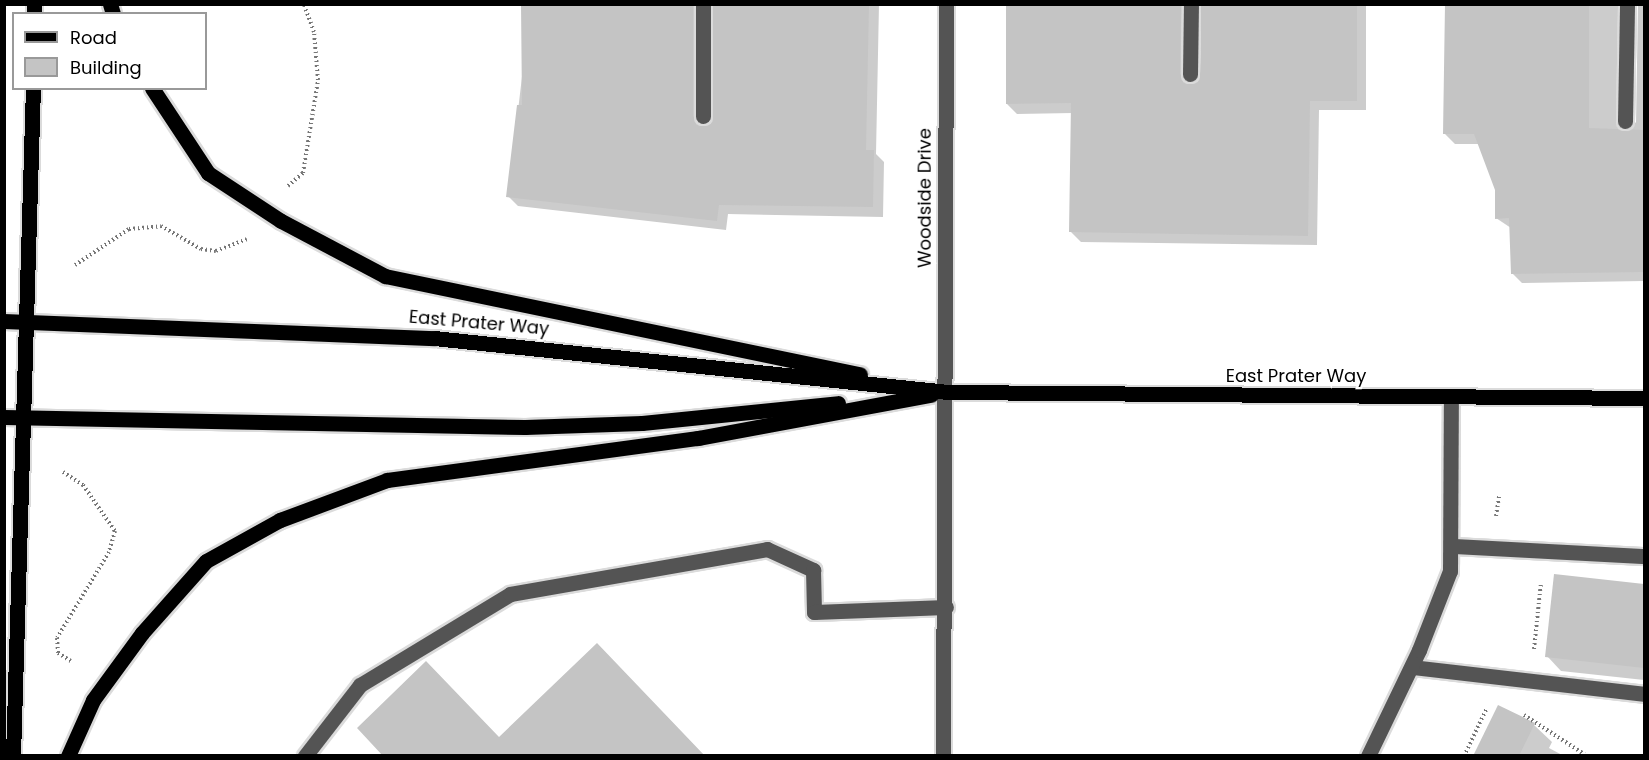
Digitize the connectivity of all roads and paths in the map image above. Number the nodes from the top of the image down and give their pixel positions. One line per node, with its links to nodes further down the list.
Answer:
1 (304, 4): 11 (path)
2 (704, 4): 9 (lane)
3 (946, 4): 16 (lane, Woodside Drive)
4 (1191, 4): 6 (lane)
5 (1627, 4): 10 (lane)
6 (1190, 74)
7 (33, 90): 15 (main road)
8 (153, 90): 16 (main road)
9 (703, 116)
10 (1625, 122)
11 (278, 195)
12 (247, 238): 13 (path)
13 (75, 266)
14 (4, 321): 15 (main road, East Prater Way)
15 (29, 322): 16 (main road, East Prater Way); 20 (main road)
16 (948, 392): 17 (main road, East Prater Way); 20 (main road, East Prater Way); 25 (lane, Woodside Drive); 34 (main road)
17 (1451, 396): 18 (main road, East Prater Way); 22 (lane)
18 (1644, 398)
19 (4, 417): 20 (main road, East Prater Way)
20 (25, 417): 33 (main road)
21 (63, 472): 27 (path)
22 (1452, 546): 23 (lane); 28 (lane)
23 (1644, 556)
24 (1542, 575): 26 (path)
25 (945, 607): 35 (lane); 36 (lane, Woodside Drive)
26 (1533, 659)
27 (71, 661)
28 (1412, 667): 29 (lane); 37 (lane)
29 (1644, 694)
30 (1490, 702): 38 (path)
31 (1512, 710): 32 (path)
32 (1584, 754)
33 (13, 756)
34 (68, 756)
35 (305, 756)
36 (943, 756)
37 (1368, 756)
38 (1464, 756)

